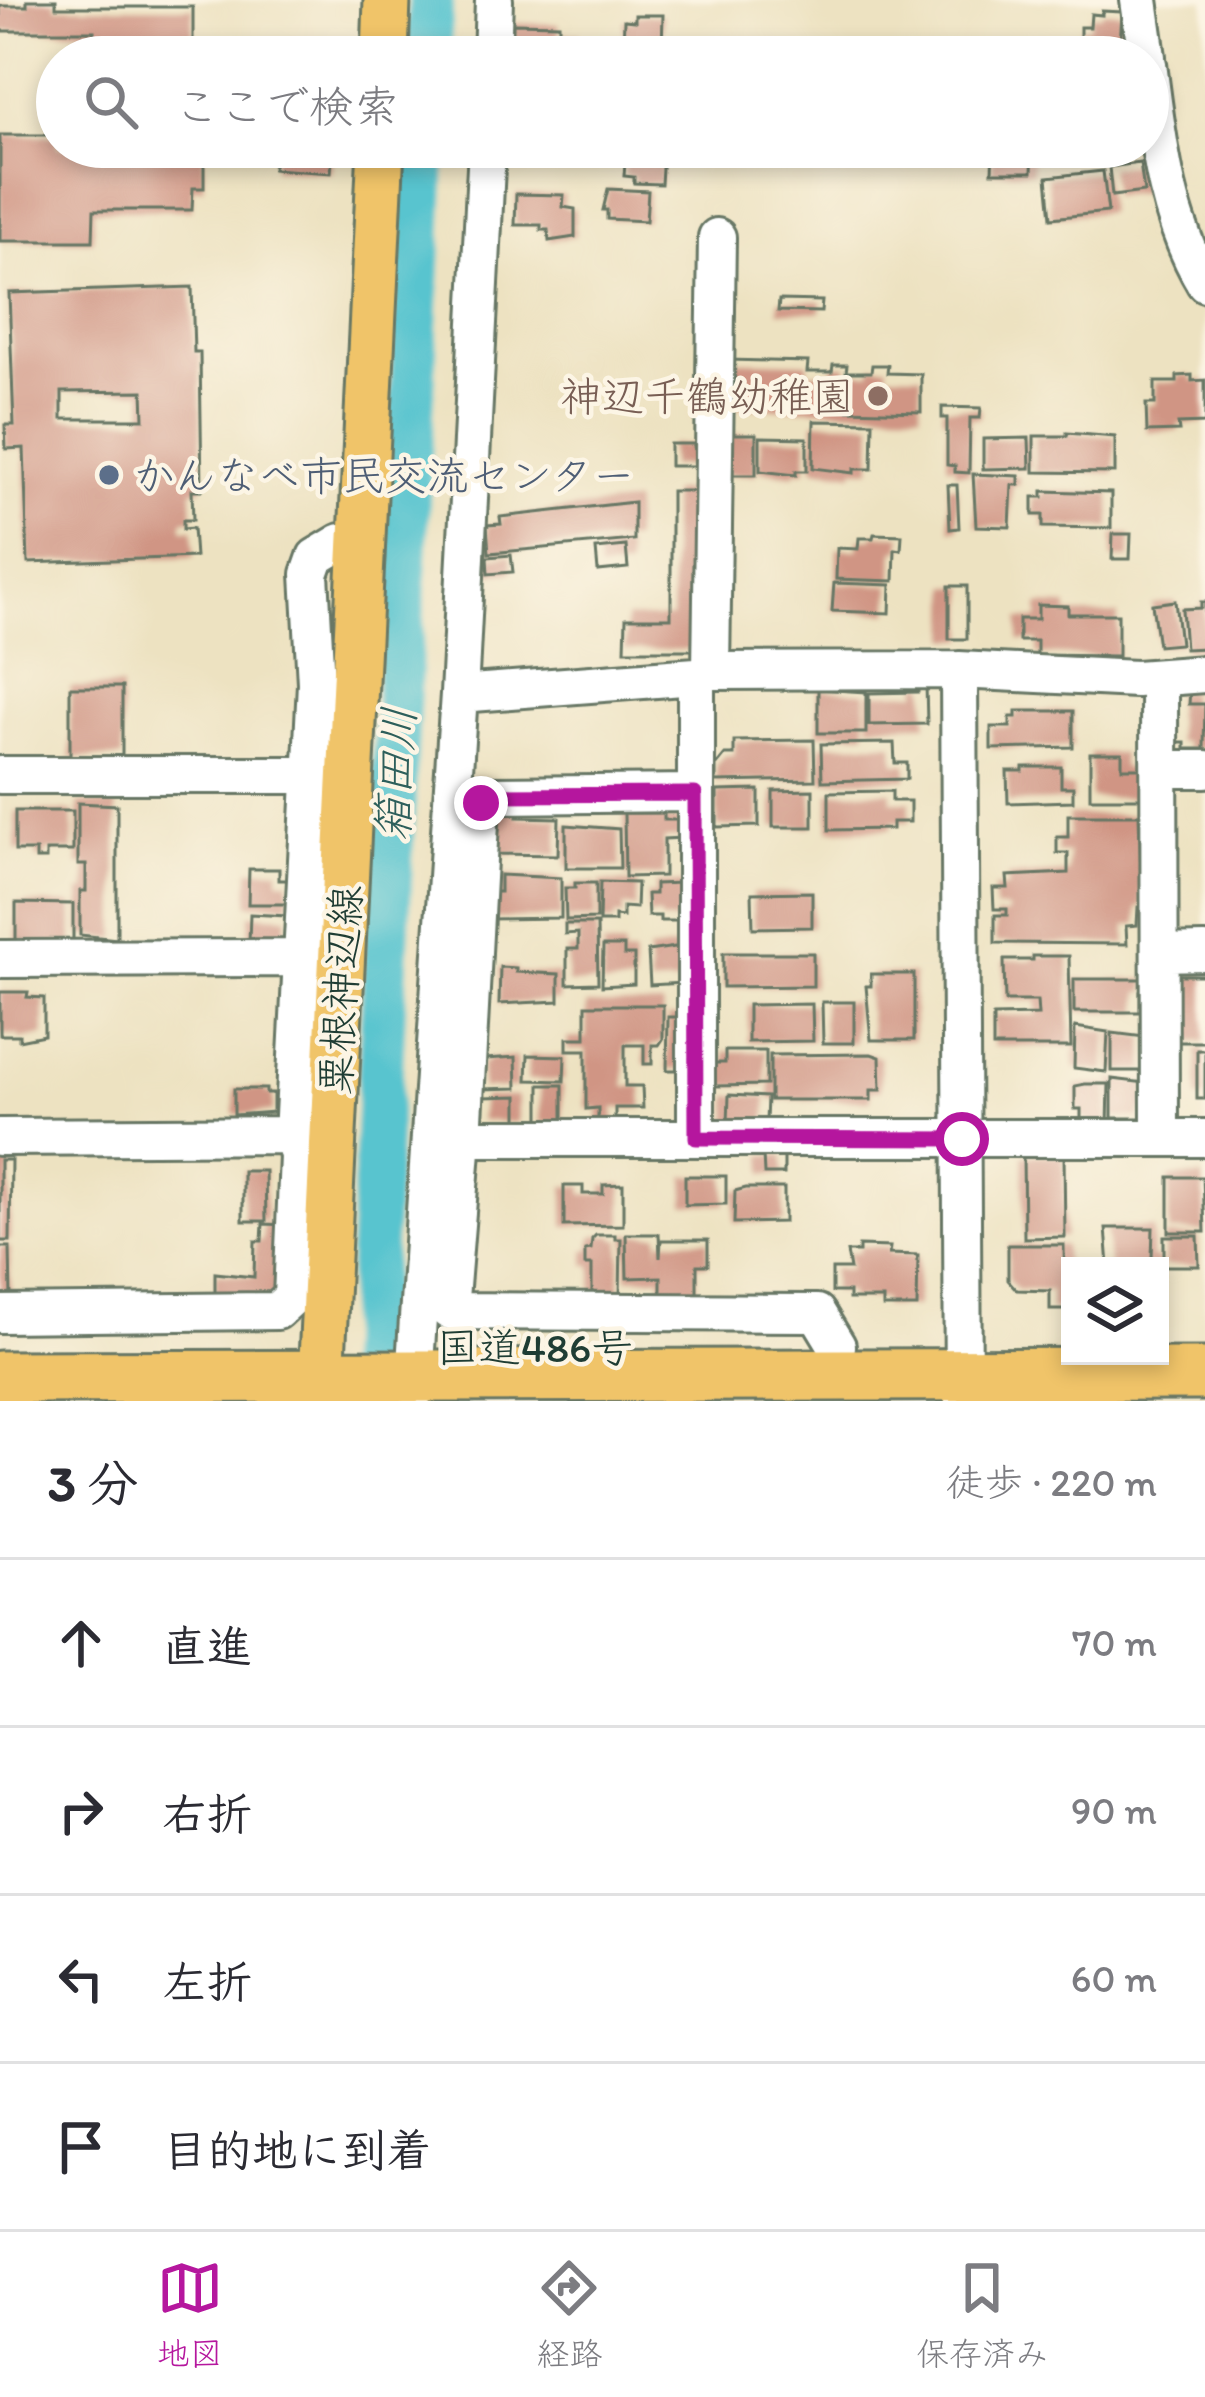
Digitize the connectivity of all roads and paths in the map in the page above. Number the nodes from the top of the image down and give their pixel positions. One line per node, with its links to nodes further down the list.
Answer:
1 (387, 0): 4 (main road)
2 (494, 0): 5 (street)
3 (1139, 0): 6 (street)
4 (386, 36)
5 (492, 36)
6 (1144, 36)
7 (381, 168): 12 (main road, 粟根神辺線)
8 (486, 168): 17 (street)
9 (1163, 168): 11 (street)
10 (717, 237): 14 (street)
11 (1205, 284)
12 (360, 542): 21 (street); 39 (main road, 粟根神辺線)
13 (959, 670): 14 (street); 16 (street); 33 (street)
14 (704, 674): 17 (street); 22 (street)
15 (1205, 674): 16 (street)
16 (1159, 678): 18 (street)
17 (459, 694): 40 (street)
18 (1162, 769): 19 (street); 23 (street)
19 (1205, 769)
20 (0, 775): 21 (street)
21 (313, 775): 25 (street)
22 (695, 794): 29 (street); 30 (street)
23 (1160, 952): 24 (street); 31 (street)
24 (1205, 952)
25 (303, 958): 26 (street); 27 (street)
26 (0, 959)
27 (293, 1135): 28 (street); 34 (street)
28 (0, 1137)
29 (463, 1138): 30 (street); 41 (street)
30 (696, 1138): 33 (street)
31 (1160, 1138): 32 (street); 33 (street)
32 (1205, 1138)
33 (962, 1139): 42 (street)
34 (0, 1314)
35 (1169, 1345): 36 (highway)
36 (1205, 1345)
37 (1061, 1348): 42 (highway, 国道486号)
38 (0, 1350): 39 (highway, 国道486号)
39 (329, 1370): 40 (highway, 国道486号); 44 (highway, 国道486号)
40 (413, 1370): 41 (highway, 国道486号)
41 (834, 1374): 42 (highway, 国道486号)
42 (963, 1374): 43 (highway, 国道486号)
43 (1205, 1374)
44 (0, 1377)

